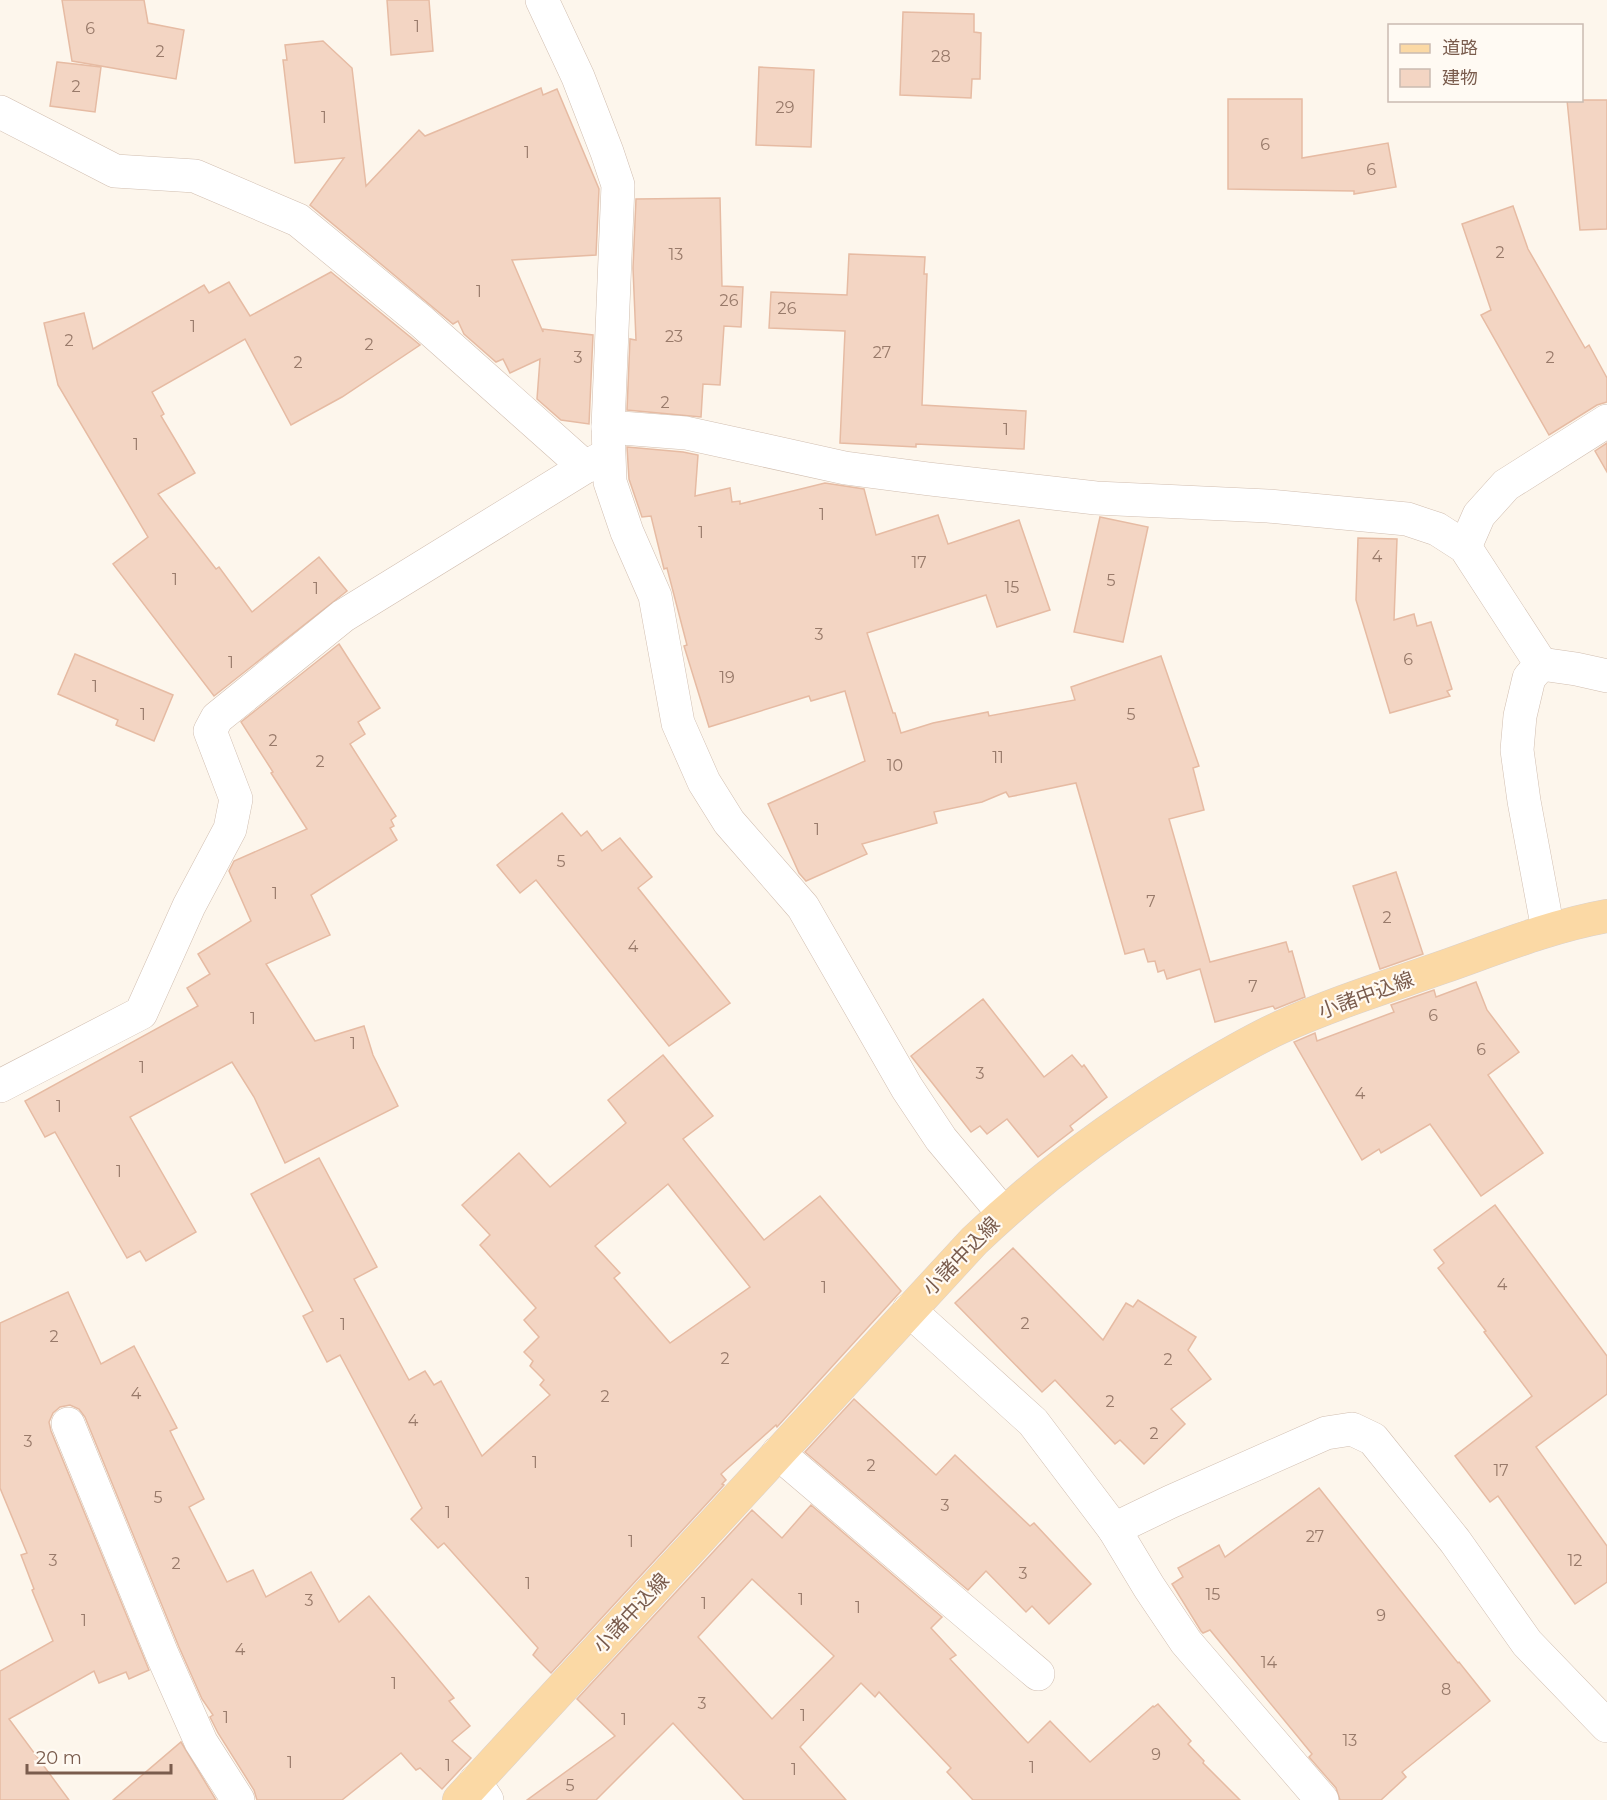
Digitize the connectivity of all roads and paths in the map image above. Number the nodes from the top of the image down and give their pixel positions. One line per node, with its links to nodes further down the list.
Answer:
1 (542, 0): 4 (street)
2 (0, 112): 4 (street)
3 (1607, 421): 5 (street)
4 (600, 450): 5 (street); 10 (street); 11 (street)
5 (1465, 547): 6 (street)
6 (1541, 664): 7 (street); 9 (street)
7 (1607, 676)
8 (1607, 916): 9 (main road, 小諸中込線)
9 (1548, 930): 11 (main road, 小諸中込線)
10 (0, 1086)
11 (1003, 1213): 12 (main road, 小諸中込線)
12 (909, 1310): 14 (main road, 小諸中込線); 15 (street)
13 (68, 1424): 19 (street)
14 (778, 1453): 16 (street); 18 (main road, 小諸中込線)
15 (1114, 1529): 17 (street); 20 (street)
16 (1038, 1674)
17 (1607, 1726)
18 (474, 1794)
19 (237, 1800)
20 (1322, 1800)

